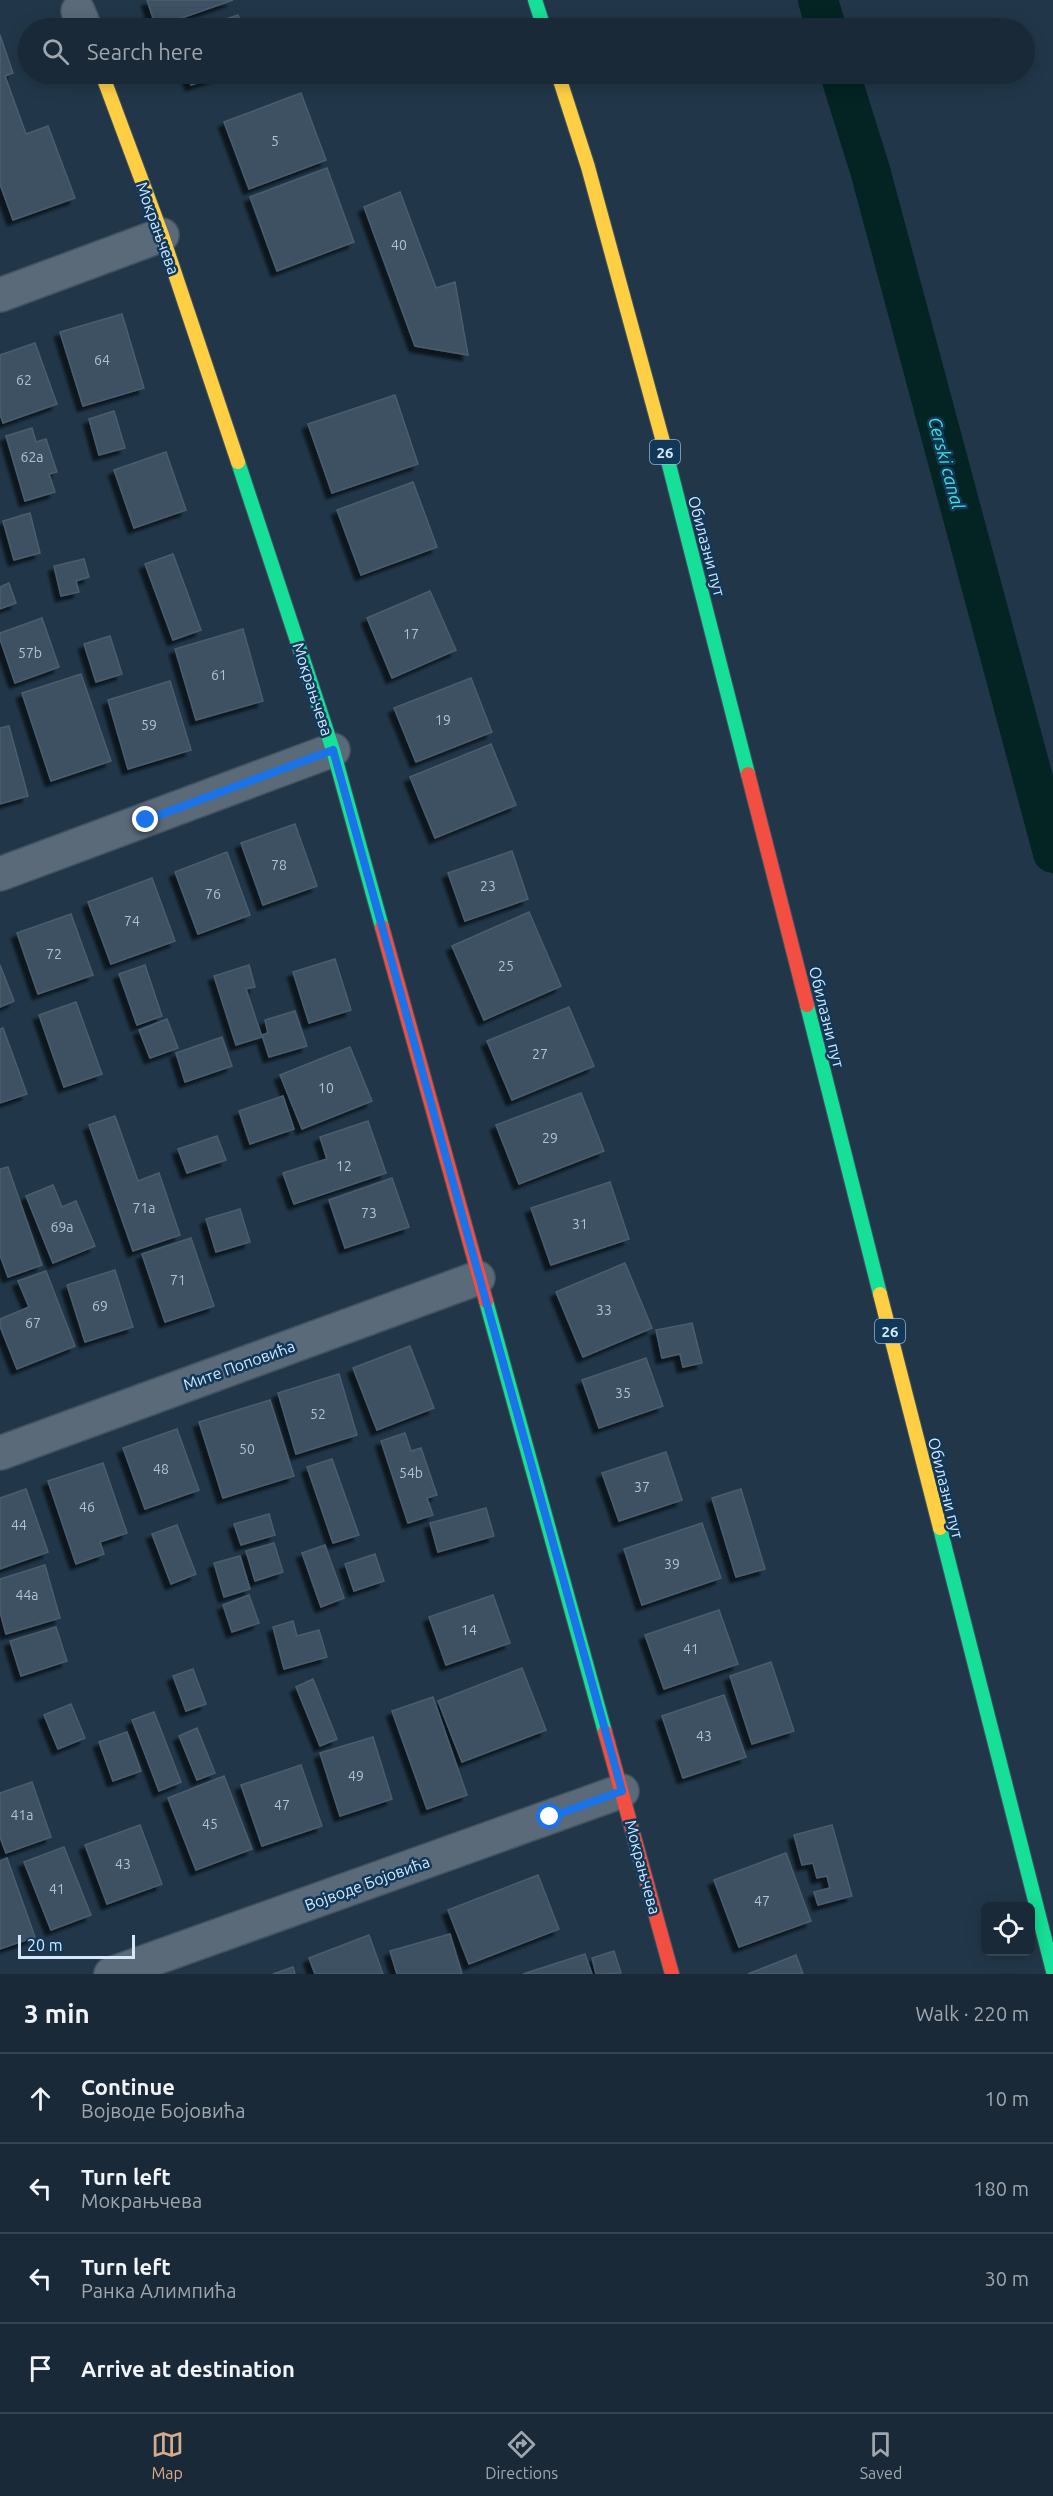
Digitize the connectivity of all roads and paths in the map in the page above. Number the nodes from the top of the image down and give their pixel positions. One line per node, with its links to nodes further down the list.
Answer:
1 (535, 0): 2 (street)
2 (541, 18)
3 (106, 84): 5 (street, Мокрањчева)
4 (561, 84): 12 (street, Обилазни пут / 26)
5 (162, 235): 6 (street); 7 (street, Мокрањчева)
6 (0, 295)
7 (333, 750): 8 (street); 9 (street, Мокрањчева)
8 (0, 874)
9 (478, 1278): 10 (street, Мите Поповића); 11 (street, Мокрањчева)
10 (0, 1453)
11 (622, 1791): 13 (street, Војводе Бојовића); 14 (street, Мокрањчева)
12 (1053, 1971)
13 (111, 1974)
14 (672, 1974)

